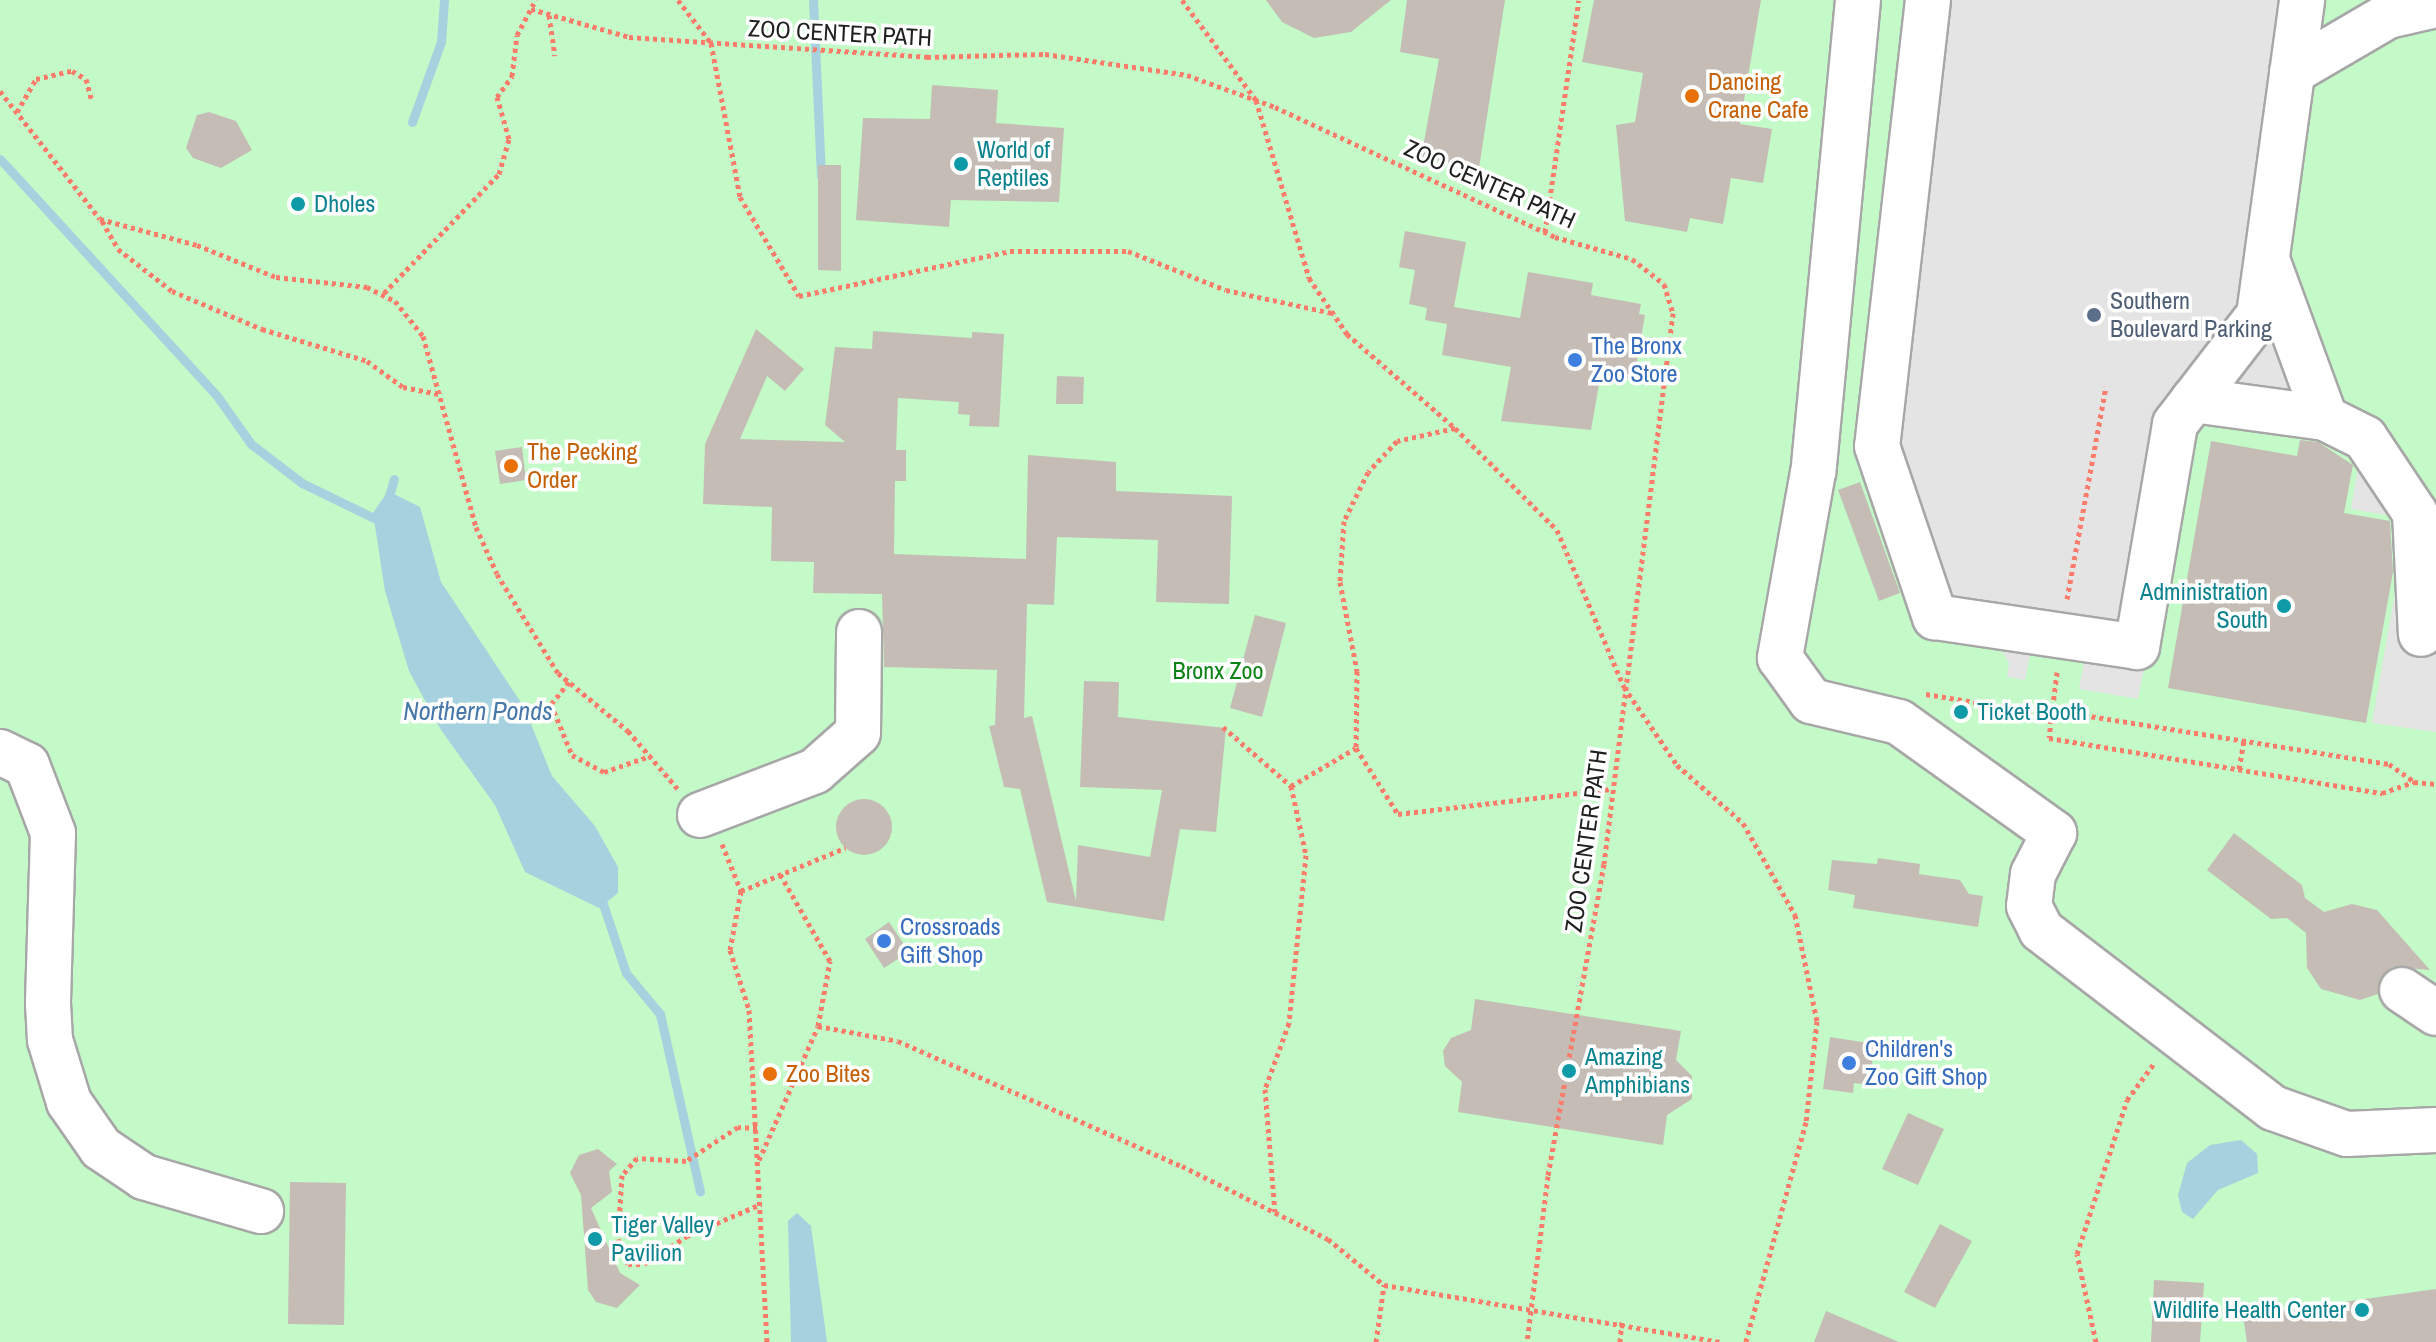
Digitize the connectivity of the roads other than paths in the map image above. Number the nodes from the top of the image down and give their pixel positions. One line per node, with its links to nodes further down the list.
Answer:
1 (1858, 0): 13 (lane)
2 (1928, 0): 7 (lane)
3 (2302, 0): 5 (lane)
4 (2417, 4): 5 (lane)
5 (2292, 72): 6 (lane)
6 (2266, 256): 7 (lane); 8 (lane)
7 (2193, 400): 8 (lane)
8 (2325, 418): 10 (lane)
9 (859, 632): 12 (lane)
10 (2421, 634)
11 (0, 752): 14 (lane)
12 (700, 815)
13 (2436, 1130)
14 (261, 1211)

